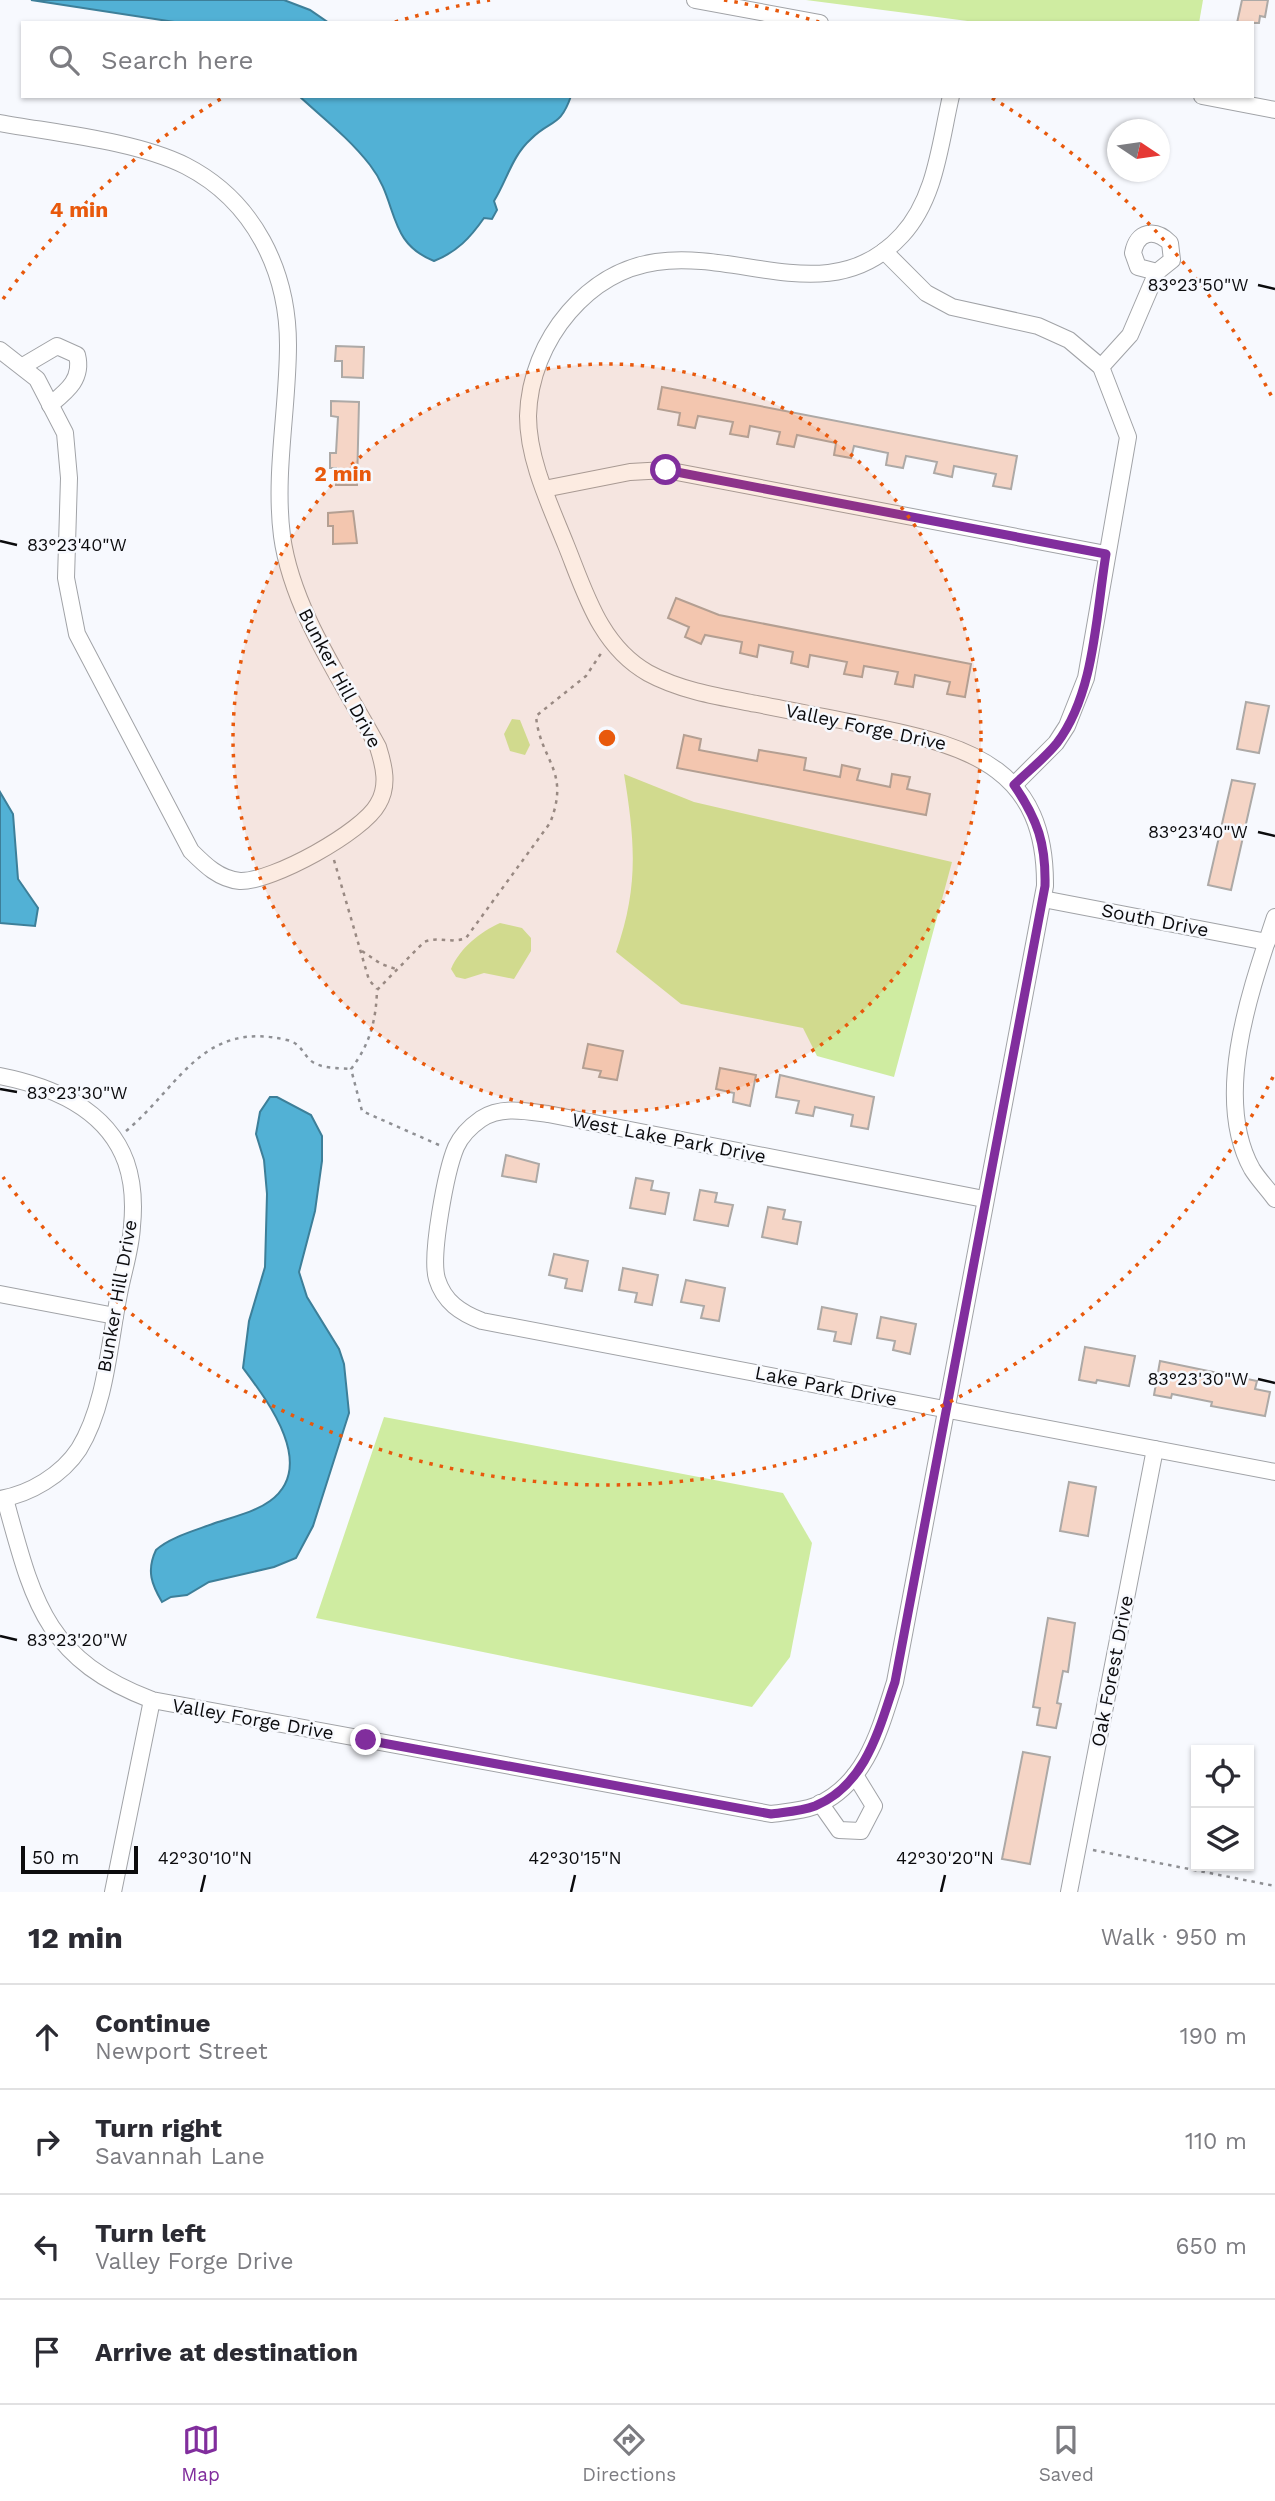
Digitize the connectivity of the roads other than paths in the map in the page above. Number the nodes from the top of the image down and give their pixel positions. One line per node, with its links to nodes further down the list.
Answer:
1 (695, 0): 2 (street)
2 (809, 21)
3 (951, 98): 7 (street, Valley Forge Drive)
4 (1212, 98): 5 (street)
5 (1275, 110)
6 (0, 123): 12 (street, Bunker Hill Drive)
7 (884, 251): 11 (street); 13 (street, Valley Forge Drive)
8 (1157, 272): 11 (street)
9 (0, 349): 10 (street, Bunker Hill Drive)
10 (23, 366): 12 (street, Bunker Hill Drive); 12 (street)
11 (1101, 367): 14 (street)
12 (50, 405)
13 (544, 489): 14 (street); 15 (street, Valley Forge Drive)
14 (1106, 554): 15 (street)
15 (1014, 785): 16 (street, Valley Forge Drive)
16 (1043, 899): 18 (street, South Drive); 20 (street, Valley Forge Drive)
17 (1275, 917): 18 (street)
18 (1267, 942): 21 (street)
19 (0, 1076): 24 (street, Bunker Hill Drive)
20 (984, 1199): 22 (street, West Lake Park Drive); 25 (street, Valley Forge Drive)
21 (1275, 1199)
22 (438, 1236): 25 (street, Lake Park Drive)
23 (0, 1294): 24 (street)
24 (115, 1317): 28 (street, Bunker Hill Drive)
25 (946, 1409): 26 (street, Lake Park Drive); 30 (street, Valley Forge Drive)
26 (1155, 1450): 27 (street, Lake Park Drive); 33 (street, Oak Forest Drive)
27 (1275, 1472)
28 (3, 1499): 29 (street, Valley Forge Drive)
29 (152, 1700): 31 (street, Valley Forge Drive); 32 (street)
30 (855, 1775): 31 (street, Valley Forge Drive); 31 (street)
31 (820, 1803)
32 (113, 1892)
33 (1069, 1892)

